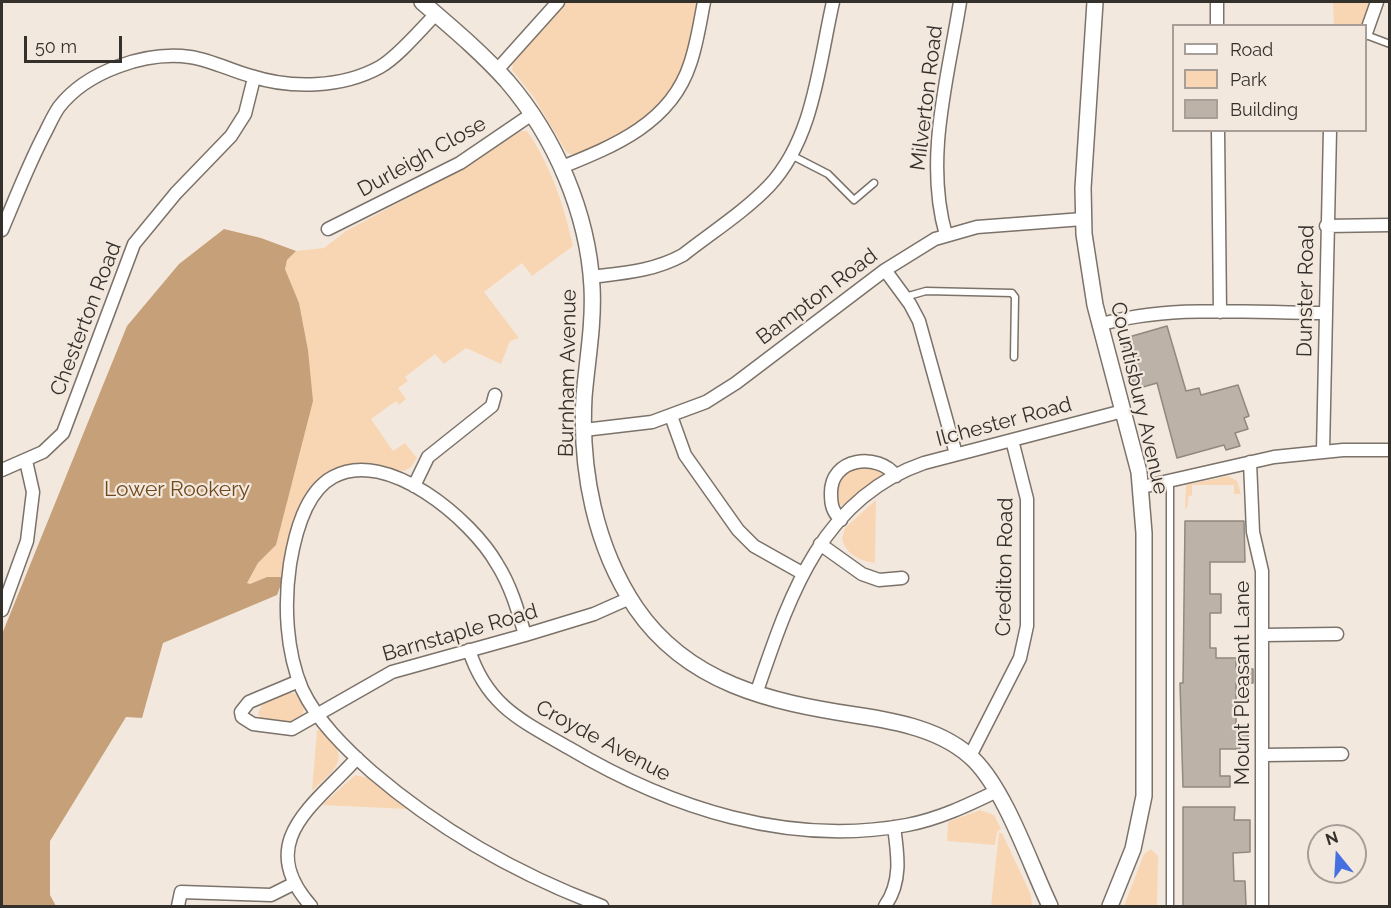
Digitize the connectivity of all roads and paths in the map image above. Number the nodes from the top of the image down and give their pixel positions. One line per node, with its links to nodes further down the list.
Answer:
1 (422, 2): 9 (street, Burnham Avenue)
2 (558, 2): 14 (street)
3 (704, 2): 20 (street)
4 (833, 2): 19 (street)
5 (960, 2): 27 (street, Milverton Road)
6 (1095, 2): 22 (street, Countisbury Avenue)
7 (1217, 2): 10 (street)
8 (1377, 2): 11 (street)
9 (436, 14): 14 (street, Burnham Avenue); 15 (street)
10 (1217, 24)
11 (1367, 29)
12 (1367, 35): 13 (lane)
13 (1389, 44)
14 (497, 70): 16 (street, Burnham Avenue)
15 (254, 78): 26 (street); 43 (street, Chesterton Road)
16 (532, 114): 20 (street, Burnham Avenue); 25 (street, Durleigh Close)
17 (1218, 132): 31 (street)
18 (1330, 132): 24 (street, Dunster Road)
19 (791, 155): 21 (lane); 29 (street)
20 (562, 167): 29 (street, Burnham Avenue)
21 (874, 183)
22 (1083, 219): 27 (street, Bampton Road); 33 (street, Countisbury Avenue)
23 (1389, 225): 24 (street)
24 (1326, 226): 32 (street, Dunster Road)
25 (328, 229)
26 (2, 230)
27 (946, 235): 28 (street, Bampton Road)
28 (885, 270): 30 (street); 37 (street, Bampton Road)
29 (591, 277): 38 (street, Burnham Avenue)
30 (906, 297): 34 (lane); 42 (street)
31 (1220, 312): 32 (street); 33 (street)
32 (1324, 314): 41 (street, Dunster Road)
33 (1099, 324): 36 (street, Countisbury Avenue)
34 (1014, 357)
35 (495, 395): 48 (street)
36 (1123, 411): 39 (street, Ilchester Road); 49 (street, Countisbury Avenue)
37 (670, 416): 38 (street, Bampton Road); 52 (street)
38 (584, 430): 54 (street, Burnham Avenue)
39 (1012, 440): 42 (street, Ilchester Road); 65 (street, Crediton Road)
40 (1389, 450): 41 (street)
41 (1323, 452): 44 (street)
42 (956, 454): 46 (street, Ilchester Road)
43 (26, 461): 45 (street, Chesterton Road); 55 (street)
44 (1250, 462): 47 (street); 58 (street, Mount Pleasant Lane)
45 (2, 470)
46 (896, 476): 50 (street, Ilchester Road); 50 (street)
47 (1170, 481): 49 (street); 76 (lane, Countisbury Avenue)
48 (414, 486): 57 (street); 60 (street)
49 (1142, 487): 75 (street, Countisbury Avenue)
50 (841, 520): 51 (street, Ilchester Road)
51 (820, 544): 52 (street, Ilchester Road); 53 (street)
52 (802, 573): 61 (street, Ilchester Road)
53 (902, 578)
54 (630, 597): 57 (street, Barnstaple Road); 61 (street, Burnham Avenue)
55 (2, 610)
56 (1337, 634): 58 (street)
57 (525, 635): 59 (street, Barnstaple Road)
58 (1263, 635): 64 (street, Mount Pleasant Lane)
59 (469, 650): 62 (street, Barnstaple Road); 68 (street, Croyde Avenue)
60 (299, 681): 62 (street); 62 (street, Barnstaple Road)
61 (756, 694): 65 (street, Burnham Avenue)
62 (318, 714): 66 (street)
63 (1342, 754): 64 (street)
64 (1263, 755): 77 (street, Mount Pleasant Lane)
65 (970, 756): 67 (street, Burnham Avenue)
66 (357, 758): 69 (street); 72 (street)
67 (997, 791): 68 (street, Croyde Avenue); 74 (street, Burnham Avenue)
68 (894, 827): 73 (street)
69 (295, 883): 70 (street); 71 (street)
70 (178, 906)
71 (311, 906)
72 (602, 906)
73 (885, 906)
74 (1050, 906)
75 (1110, 906)
76 (1170, 906)
77 (1263, 906)

